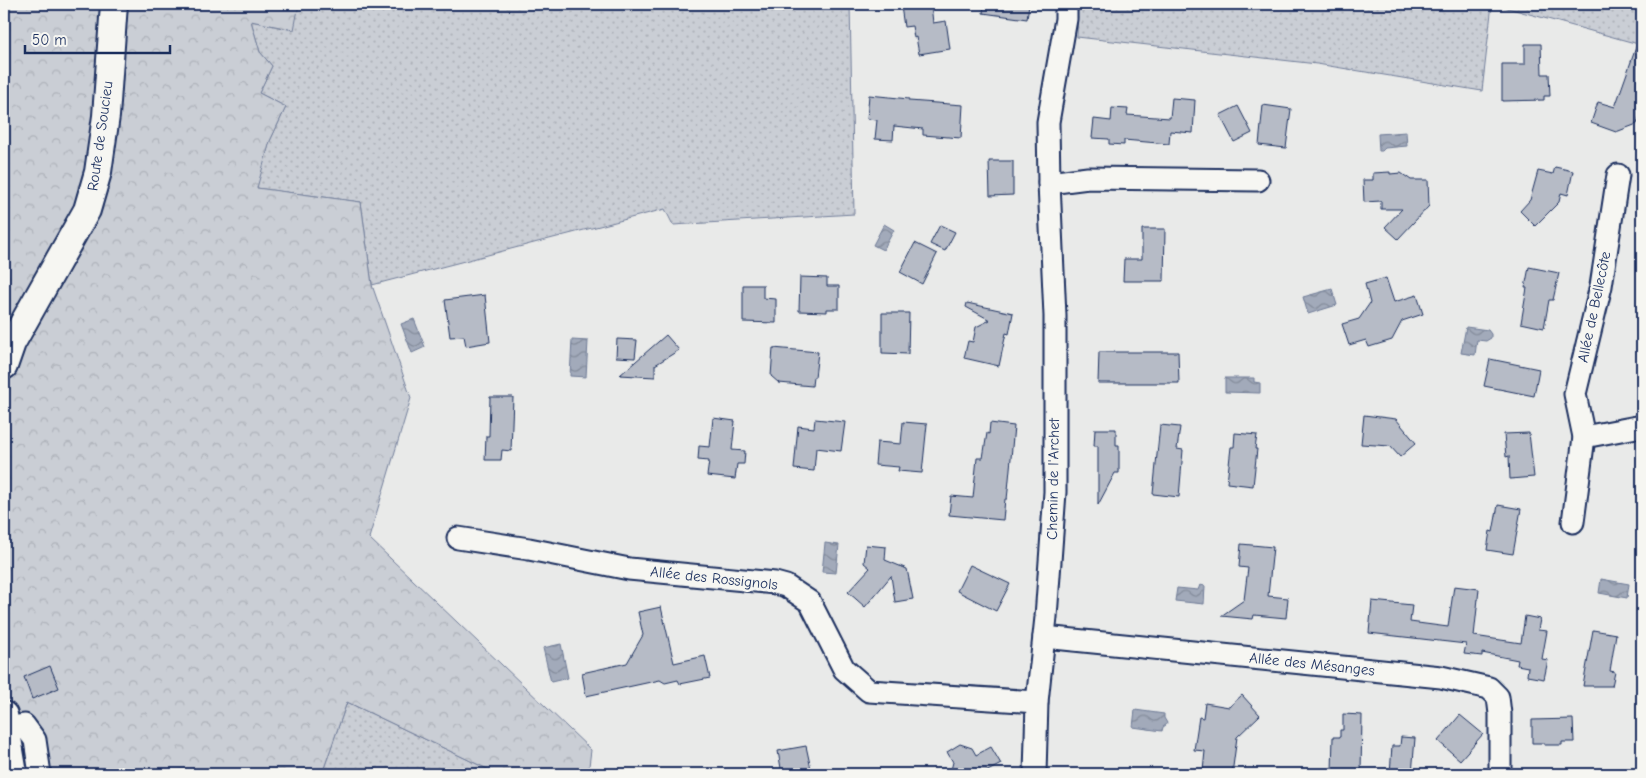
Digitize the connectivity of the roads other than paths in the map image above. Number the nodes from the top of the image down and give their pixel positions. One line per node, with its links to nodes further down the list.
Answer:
1 (114, 4): 6 (street, Route de Soucieu)
2 (1066, 4): 5 (street, Chemin de l'Archet)
3 (1618, 175): 8 (street, Allée de Bellecôte)
4 (1258, 180): 5 (street)
5 (1049, 183): 11 (street, Chemin de l'Archet)
6 (4, 366)
7 (1642, 426): 8 (street)
8 (1584, 437): 9 (street, Allée de Bellecôte)
9 (1573, 522)
10 (458, 538): 12 (street, Allée des Rossignols)
11 (1044, 636): 12 (street, Chemin de l'Archet); 17 (street, Allée des Mésanges)
12 (1037, 702): 16 (street, Chemin de l'Archet)
13 (5, 721): 14 (street); 15 (street)
14 (14, 774)
15 (40, 774)
16 (1034, 774)
17 (1500, 774)

